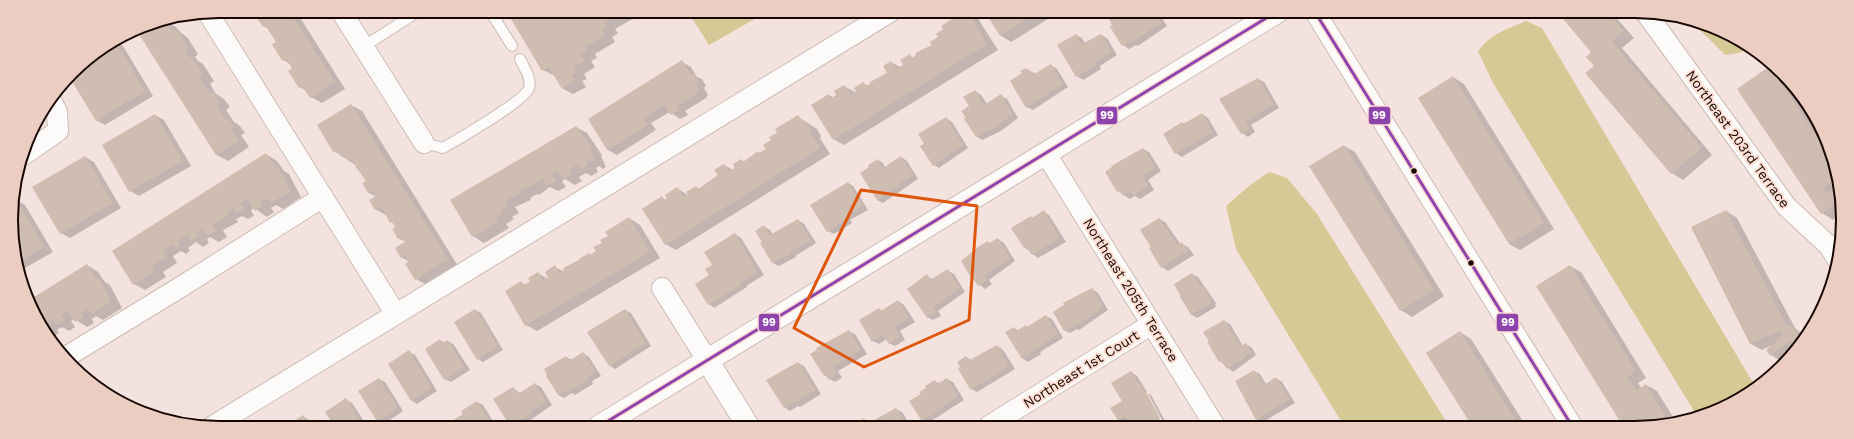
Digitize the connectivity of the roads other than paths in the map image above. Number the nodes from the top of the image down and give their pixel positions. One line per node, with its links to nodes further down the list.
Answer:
1 (211, 18): 16 (street)
2 (344, 18): 10 (street)
3 (408, 18): 10 (lane)
4 (494, 18): 9 (lane)
5 (880, 18): 19 (street)
6 (1267, 18): 15 (street)
7 (1320, 18): 28 (street)
8 (1650, 18): 17 (street, Northeast 203rd Terrace)
9 (512, 46)
10 (362, 47): 13 (street)
11 (520, 59): 13 (lane)
12 (54, 106): 14 (street)
13 (424, 143)
14 (30, 150)
15 (1046, 154): 20 (street, Northeast 205th Terrace); 22 (street)
16 (323, 197): 19 (street); 21 (street)
17 (1833, 252)
18 (662, 288): 22 (street)
19 (395, 313): 23 (street)
20 (1152, 324): 26 (street, Northeast 1st Court); 27 (street, Northeast 205th Terrace)
21 (70, 354)
22 (707, 360): 24 (street); 25 (street)
23 (221, 421)
24 (608, 421)
25 (745, 421)
26 (997, 421)
27 (1212, 421)
28 (1569, 421)

